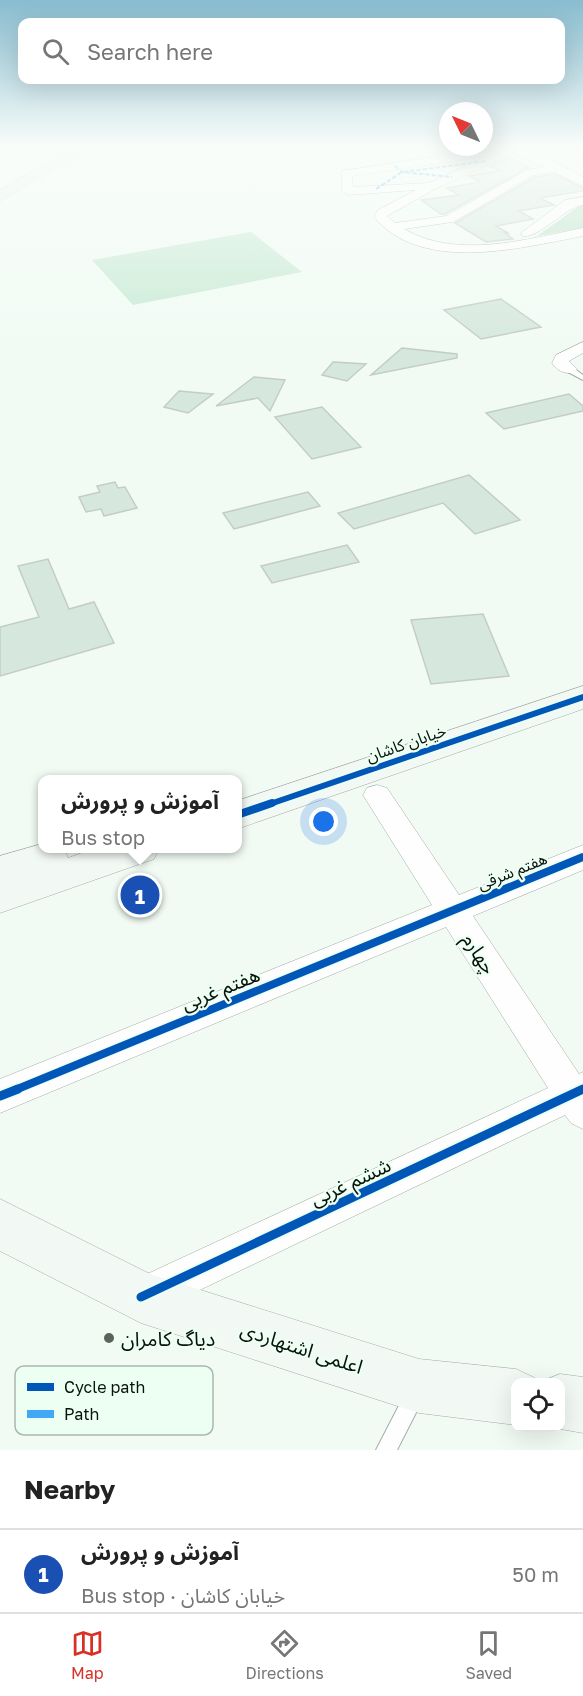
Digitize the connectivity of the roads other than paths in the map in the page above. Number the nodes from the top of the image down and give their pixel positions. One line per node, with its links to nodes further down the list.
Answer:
1 (382, 214): 4 (street)
2 (458, 214): 4 (street)
3 (553, 214): 6 (street)
4 (390, 227): 5 (street)
5 (583, 232)
6 (527, 233)
7 (583, 346): 8 (street)
8 (569, 369): 9 (lane)
9 (583, 378)
10 (583, 697): 11 (main road, خیابان کاشان)
11 (328, 784): 13 (main road, خیابان کاشان); 14 (main road, خیابان کاشان)
12 (377, 795): 20 (street, چهارم)
13 (242, 797)
14 (242, 813)
15 (62, 853): 18 (main road)
16 (129, 853): 19 (main road)
17 (583, 857): 20 (street, هفتم شرقی)
18 (0, 872)
19 (0, 897)
20 (452, 910): 21 (street, هفتم غربی); 22 (street, چهارم)
21 (0, 1096)
22 (579, 1098): 24 (street, ششم غربی)
23 (0, 1224): 24 (main road, اعلمی اشتهاردی)
24 (141, 1297): 25 (main road, اعلمی اشتهاردی)
25 (419, 1386): 26 (main road, اعلمی اشتهاردی); 29 (lane)
26 (511, 1396)
27 (565, 1403): 28 (main road)
28 (583, 1405)
29 (386, 1450)

